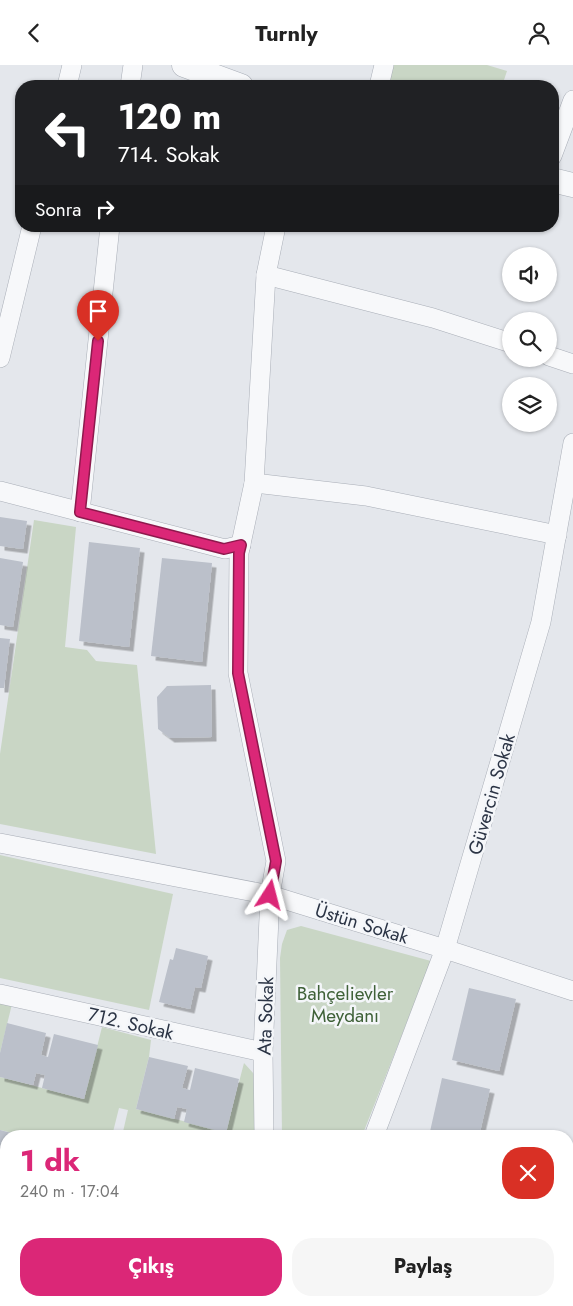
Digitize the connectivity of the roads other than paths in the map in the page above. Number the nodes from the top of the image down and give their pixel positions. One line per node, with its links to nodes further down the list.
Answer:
1 (72, 65): 6 (street)
2 (133, 65): 7 (street)
3 (184, 65): 5 (street)
4 (384, 65): 9 (street)
5 (217, 71): 8 (street)
6 (68, 80)
7 (131, 80)
8 (231, 80)
9 (380, 80)
10 (573, 100): 11 (street)
11 (559, 137)
12 (559, 182): 13 (street)
13 (573, 185)
14 (31, 232): 19 (street)
15 (109, 232): 25 (street)
16 (275, 232): 17 (street, Ata Sokak)
17 (266, 275): 18 (street); 23 (street, Ata Sokak)
18 (502, 340)
19 (0, 358)
20 (557, 359): 21 (street)
21 (573, 364)
22 (573, 443): 26 (street, Güvercin Sokak)
23 (254, 483): 26 (street); 27 (street, Ata Sokak)
24 (0, 491): 25 (street)
25 (80, 512): 27 (street)
26 (557, 535): 30 (street, Güvercin Sokak)
27 (241, 545): 29 (street, Ata Sokak)
28 (0, 843): 29 (street, Üstün Sokak)
29 (270, 895): 30 (street, Üstün Sokak); 33 (street, Ata Sokak)
30 (445, 949): 31 (street, Üstün Sokak); 35 (street, Güvercin Sokak)
31 (573, 991)
32 (0, 994): 33 (street, 712. Sokak)
33 (263, 1052): 34 (street, Ata Sokak)
34 (264, 1130)
35 (376, 1130)

